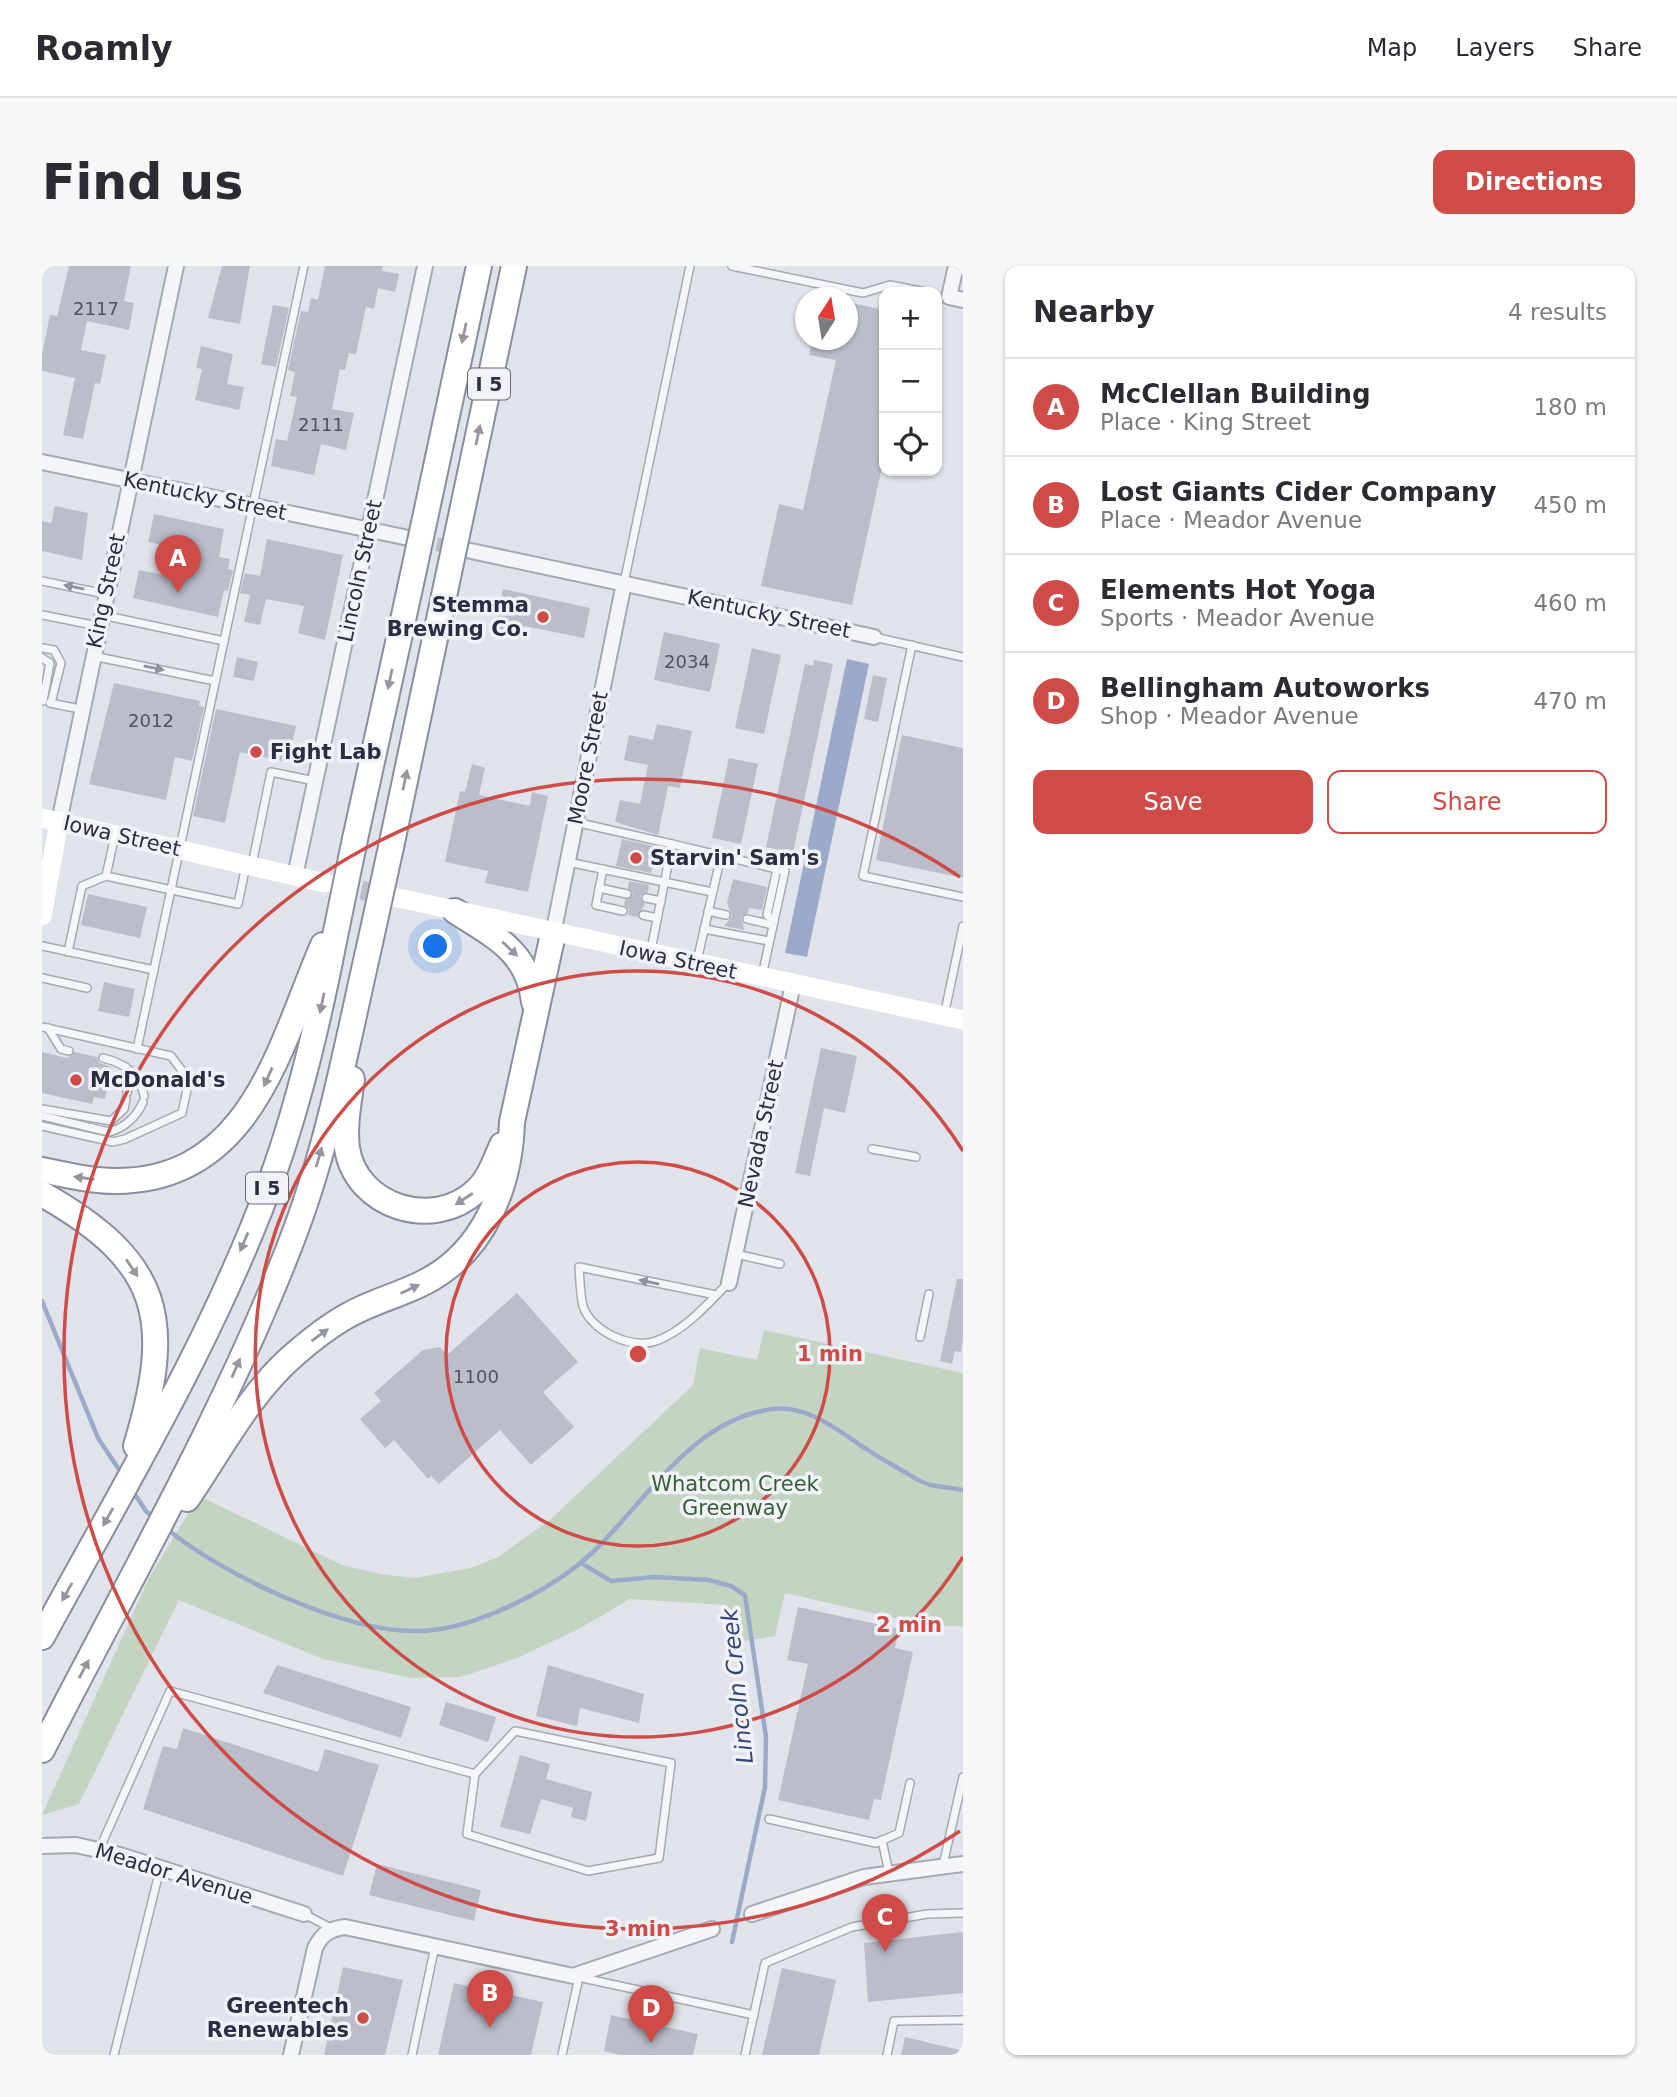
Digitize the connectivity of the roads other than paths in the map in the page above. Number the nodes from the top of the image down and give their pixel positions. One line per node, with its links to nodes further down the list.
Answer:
1 (176, 266): 12 (street, King Street)
2 (304, 266): 13 (lane)
3 (425, 266): 14 (street, Lincoln Street)
4 (479, 266): 47 (highway, I 5, one-way to 47, bridge)
5 (514, 266): 72 (highway, I 5, one-way to 5, bridge)
6 (690, 266): 18 (lane)
7 (732, 266): 9 (lane)
8 (956, 266): 10 (street)
9 (879, 288)
10 (950, 298)
11 (42, 462): 12 (street, Kentucky Street)
12 (130, 480): 13 (street, Kentucky Street); 19 (street, King Street)
13 (253, 506): 14 (street, Kentucky Street); 23 (lane)
14 (369, 530): 15 (street, Kentucky Street); 32 (street, Lincoln Street)
15 (404, 537)
16 (471, 551): 18 (street, Kentucky Street)
17 (42, 581): 19 (lane, one-way to 17)
18 (624, 583): 22 (street, Kentucky Street); 34 (street, Moore Street)
19 (105, 594): 21 (street, King Street)
20 (42, 615): 21 (lane)
21 (100, 620): 23 (lane); 26 (street, King Street)
22 (874, 637): 24 (lane)
23 (224, 641): 29 (lane)
24 (912, 645): 27 (lane); 50 (lane)
25 (42, 648): 30 (lane)
26 (92, 655): 29 (lane, one-way to 29); 31 (street, King Street)
27 (963, 657)
28 (42, 658): 30 (lane)
29 (215, 681): 37 (lane)
30 (45, 702): 31 (lane)
31 (80, 709): 33 (street, King Street)
32 (315, 781): 40 (lane); 43 (street, Lincoln Street)
33 (50, 820): 35 (main road, Iowa Street); 54 (main road, King Street)
34 (576, 822): 36 (lane); 39 (street, Moore Street)
35 (115, 834): 37 (main road, Iowa Street); 42 (lane)
36 (673, 844): 38 (lane); 44 (lane)
37 (180, 849): 40 (main road, Iowa Street); 46 (lane)
38 (721, 856): 48 (lane); 62 (lane)
39 (567, 862): 41 (lane); 65 (street, Moore Street)
40 (249, 865): 43 (main road, Iowa Street); 46 (lane)
41 (603, 869): 44 (lane); 45 (lane)
42 (106, 876): 46 (lane); 69 (lane)
43 (295, 876): 47 (main road, Iowa Street)
44 (665, 882): 48 (lane); 53 (lane)
45 (599, 888): 49 (lane); 56 (lane)
46 (171, 890): 73 (lane)
47 (334, 891): 66 (highway, I 5, bridge)
48 (712, 892): 57 (lane)
49 (626, 894)
50 (963, 897)
51 (394, 898): 55 (main road, Iowa Street)
52 (646, 898): 53 (lane)
53 (661, 901): 60 (lane)
54 (43, 905)
55 (455, 911): 65 (main road, Iowa Street); 78 (highway, one-way to 78)
56 (623, 911)
57 (708, 911): 59 (lane); 64 (lane)
58 (643, 915): 60 (lane)
59 (726, 915)
60 (657, 918): 70 (lane)
61 (747, 919): 62 (lane)
62 (774, 923): 67 (lane)
63 (963, 926): 79 (lane)
64 (704, 929): 67 (lane); 71 (lane)
65 (553, 934): 70 (main road, Iowa Street); 78 (highway)
66 (331, 935): 91 (highway, one-way to 91); 99 (highway, I 5, one-way to 99)
67 (769, 941): 75 (lane)
68 (42, 946): 69 (lane)
69 (68, 952): 73 (lane)
70 (650, 954): 71 (main road, Iowa Street)
71 (697, 964): 75 (main road, Iowa Street)
72 (364, 968): 87 (highway, one-way to 72); 100 (highway, I 5, one-way to 72)
73 (154, 970): 81 (lane)
74 (42, 978): 77 (lane)
75 (762, 978): 76 (main road, Iowa Street)
76 (793, 984): 79 (main road, Iowa Street); 93 (street, Nevada Street)
77 (87, 988)
78 (535, 1010): 87 (highway)
79 (953, 1018)
80 (45, 1028): 81 (lane); 82 (lane)
81 (137, 1049): 88 (lane)
82 (69, 1051)
83 (103, 1058): 84 (lane)
84 (124, 1065): 85 (lane); 86 (lane)
85 (42, 1110)
86 (42, 1116)
87 (512, 1122): 100 (highway, one-way to 87)
88 (42, 1126)
89 (872, 1149): 90 (lane)
90 (916, 1157)
91 (42, 1170)
92 (42, 1194): 99 (highway, one-way to 99)
93 (735, 1254): 94 (lane); 95 (street, Nevada Street)
94 (780, 1264)
95 (729, 1283): 97 (lane)
96 (929, 1294): 98 (lane)
97 (716, 1295): 97 (lane, one-way to 97)
98 (920, 1337)
99 (152, 1421): 101 (highway, one-way to 101)
100 (219, 1434): 102 (highway, one-way to 100)
101 (42, 1637)
102 (47, 1739)
103 (474, 1774): 103 (lane); 109 (lane)
104 (963, 1777): 111 (lane)
105 (910, 1783): 107 (lane)
106 (769, 1819): 107 (lane)
107 (882, 1840): 113 (lane)
108 (42, 1846): 109 (street, Meador Avenue)
109 (99, 1850): 112 (street, Meador Avenue)
110 (963, 1864): 111 (street)
111 (943, 1865): 113 (street)
112 (160, 1869): 115 (street, Meador Avenue); 123 (lane)
113 (889, 1873): 116 (street)
114 (963, 1913): 121 (lane)
115 (304, 1914): 117 (lane)
116 (752, 1914)
117 (338, 1928): 119 (street); 124 (street)
118 (712, 1929): 120 (street)
119 (435, 1946): 120 (street); 125 (lane)
120 (576, 1977): 121 (lane); 126 (lane)
121 (754, 2015): 127 (lane)
122 (963, 2020): 128 (lane)
123 (114, 2055)
124 (292, 2055)
125 (412, 2055)
126 (562, 2055)
127 (745, 2055)
128 (887, 2055)

